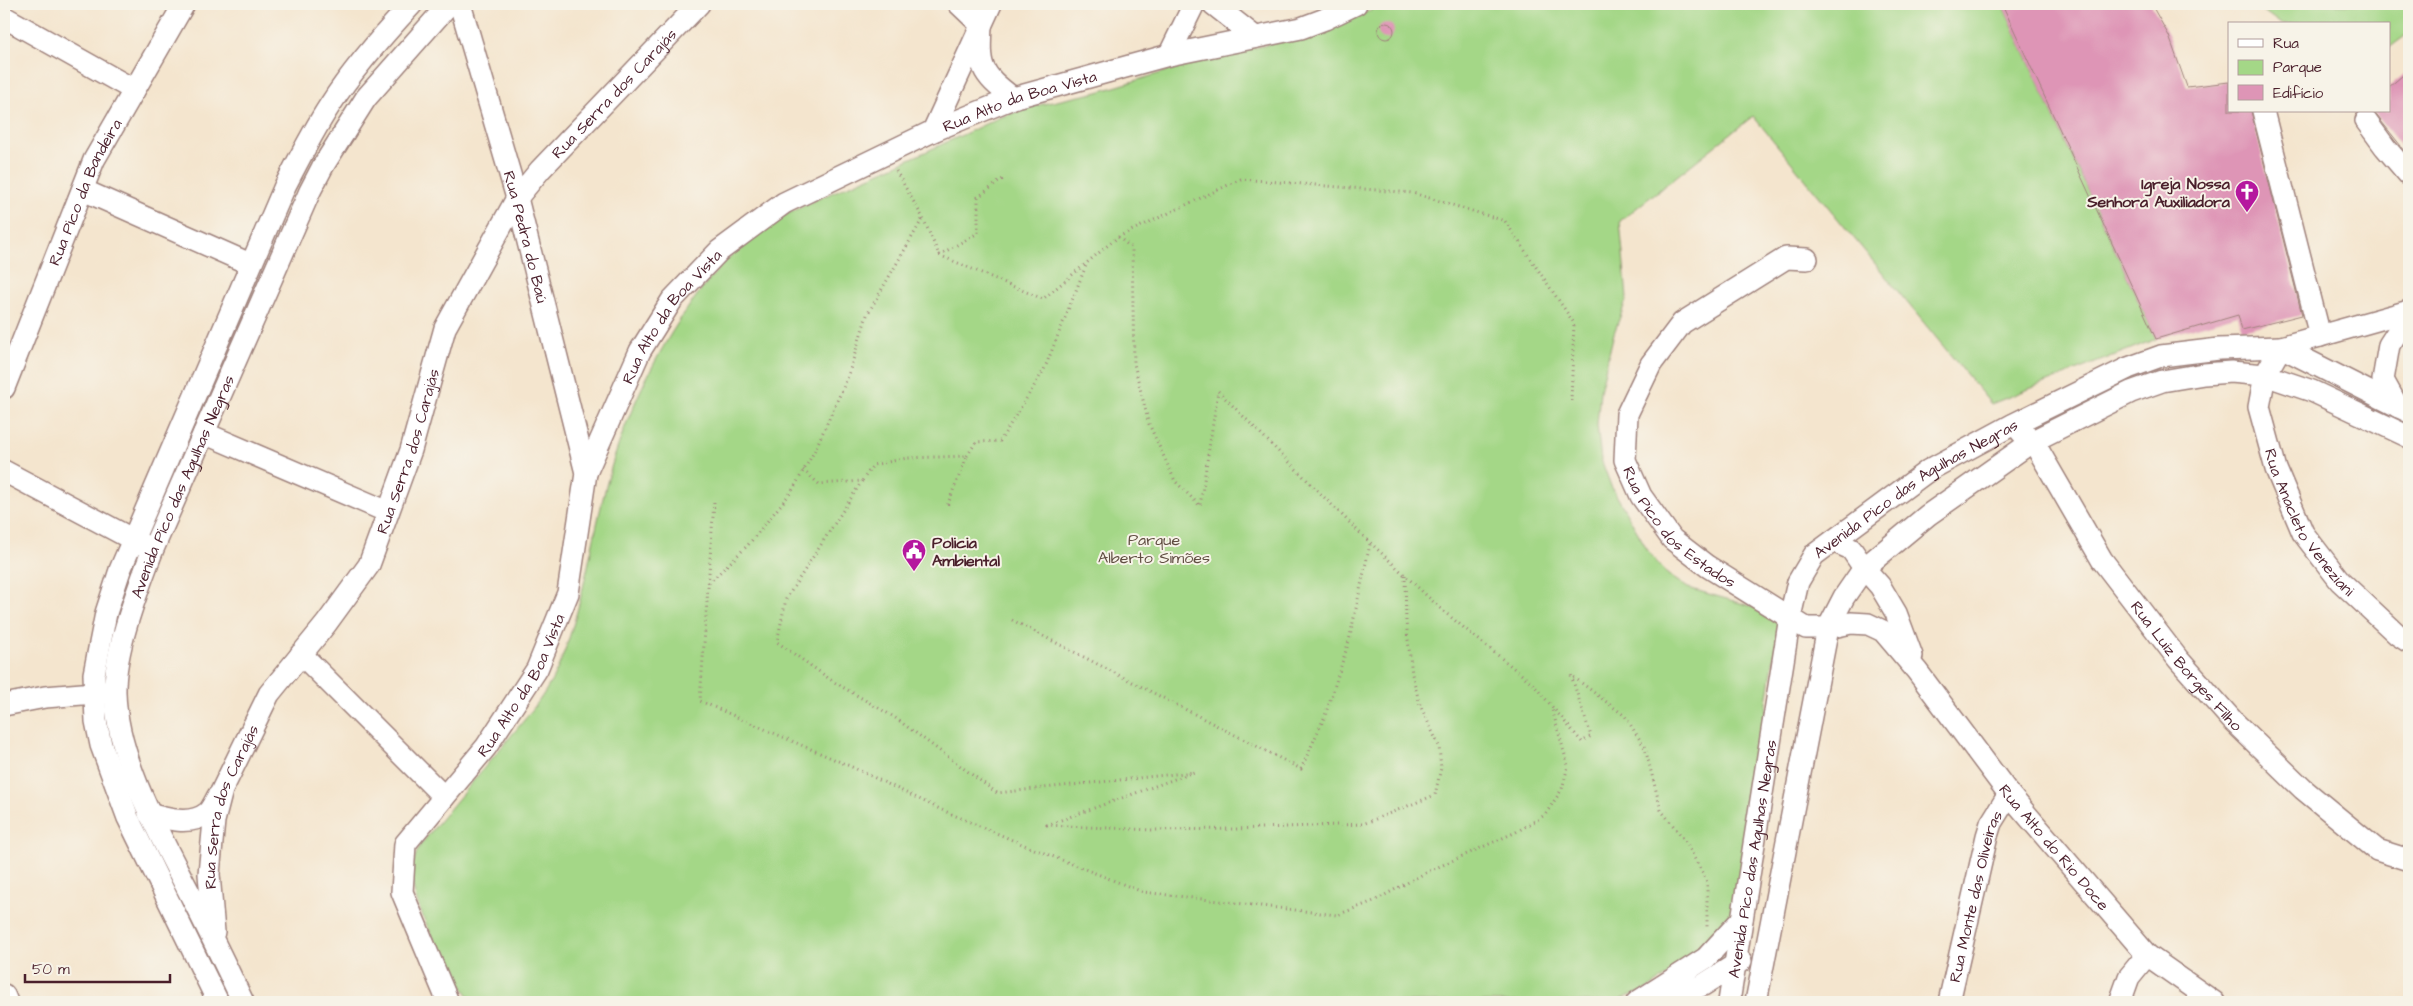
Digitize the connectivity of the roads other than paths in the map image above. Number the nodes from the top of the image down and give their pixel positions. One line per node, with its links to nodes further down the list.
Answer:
1 (184, 4): 15 (street, Rua Pico da Bandeira)
2 (410, 4): 24 (street, Avenida Pico das Agulhas Negras)
3 (449, 4): 33 (street, Avenida Pico das Agulhas Negras)
4 (460, 4): 22 (street, Rua Pedra do Baú)
5 (699, 4): 22 (street, Rua Serra dos Carajás)
6 (959, 4): 12 (street)
7 (991, 4): 12 (street)
8 (1194, 4): 14 (street)
9 (1213, 4): 13 (street)
10 (1356, 4): 13 (street, Rua Alto da Boa Vista)
11 (4, 17): 15 (street)
12 (981, 25): 16 (street); 19 (street)
13 (1255, 37): 14 (street, Rua Alto da Boa Vista)
14 (1169, 56): 16 (street, Rua Alto da Boa Vista)
15 (134, 90): 21 (street, Rua Pico da Bandeira)
16 (1013, 98): 19 (street, Rua Alto da Boa Vista)
17 (2263, 112): 27 (street)
18 (2366, 121): 20 (street)
19 (933, 131): 37 (street, Rua Alto da Boa Vista)
20 (2409, 176)
21 (83, 190): 24 (street); 30 (street, Rua Pico da Bandeira)
22 (517, 198): 37 (street, Rua Pedra do Baú); 38 (street, Rua Serra dos Carajás)
23 (1807, 258): 43 (street, Rua Pico dos Estados)
24 (250, 264): 39 (street, Avenida Pico das Agulhas Negras)
25 (2409, 311): 27 (street, Avenida Pico das Agulhas Negras)
26 (2409, 322): 31 (street)
27 (2320, 336): 28 (street, Avenida Pico das Agulhas Negras)
28 (2281, 347): 29 (street, Rua Anacleto Veneziani); 31 (street); 32 (street, Avenida Pico das Agulhas Negras)
29 (2265, 375): 34 (street, Avenida Pico das Agulhas Negras); 35 (street, Avenida Pico das Agulhas Negras); 45 (street, Rua Anacleto Veneziani)
30 (4, 388)
31 (2403, 409)
32 (2012, 425): 35 (street, Rua Luíz Borges Filho); 40 (street, Avenida Pico das Agulhas Negras)
33 (204, 433): 38 (street); 41 (street, Avenida Pico das Agulhas Negras)
34 (2409, 436)
35 (2033, 441): 42 (street, Avenida Pico das Agulhas Negras); 57 (street, Rua Luíz Borges Filho)
36 (4, 471): 39 (street)
37 (586, 473): 55 (street, Rua Alto da Boa Vista)
38 (388, 512): 46 (street, Rua Serra dos Carajás)
39 (133, 541): 41 (street); 50 (street, Avenida Pico das Agulhas Negras)
40 (1833, 541): 42 (street); 43 (street, Avenida Pico das Agulhas Negras)
41 (153, 550): 49 (street, Avenida Pico das Agulhas Negras)
42 (1864, 568): 44 (street, Avenida Pico das Agulhas Negras); 47 (street)
43 (1790, 618): 44 (street, Rua Pico dos Estados); 58 (street, Avenida Pico das Agulhas Negras)
44 (1828, 628): 47 (street, Rua Pico dos Estados); 60 (street, Avenida Pico das Agulhas Negras)
45 (2409, 642)
46 (301, 654): 53 (street, Rua Serra dos Carajás); 55 (street)
47 (1917, 671): 54 (street, Rua Alto do Rio Doce)
48 (4, 690): 51 (street)
49 (115, 691): 50 (street); 56 (street, Avenida Pico das Agulhas Negras)
50 (94, 692): 51 (street); 65 (street, Avenida Pico das Agulhas Negras)
51 (45, 697): 52 (street)
52 (4, 705)
53 (222, 790): 56 (street); 59 (street, Rua Serra dos Carajás)
54 (2009, 794): 61 (street, Rua Alto do Rio Doce); 72 (street, Rua Monte das Oliveiras)
55 (444, 798): 67 (street, Rua Alto da Boa Vista)
56 (149, 814): 59 (street, Avenida Pico das Agulhas Negras)
57 (2409, 860)
58 (1742, 919): 62 (street, Avenida Pico das Agulhas Negras); 68 (street)
59 (215, 942): 66 (street, Avenida Pico das Agulhas Negras)
60 (1765, 953): 62 (street); 71 (street, Avenida Pico das Agulhas Negras)
61 (2146, 954): 73 (street); 74 (street, Rua Alto do Rio Doce)
62 (1734, 964): 69 (street); 70 (street, Avenida Pico das Agulhas Negras)
63 (4, 995): 64 (street)
64 (7, 1002)
65 (218, 1002)
66 (243, 1002)
67 (448, 1002)
68 (1637, 1002)
69 (1662, 1002)
70 (1729, 1002)
71 (1756, 1002)
72 (1949, 1002)
73 (2120, 1002)
74 (2214, 1002)

